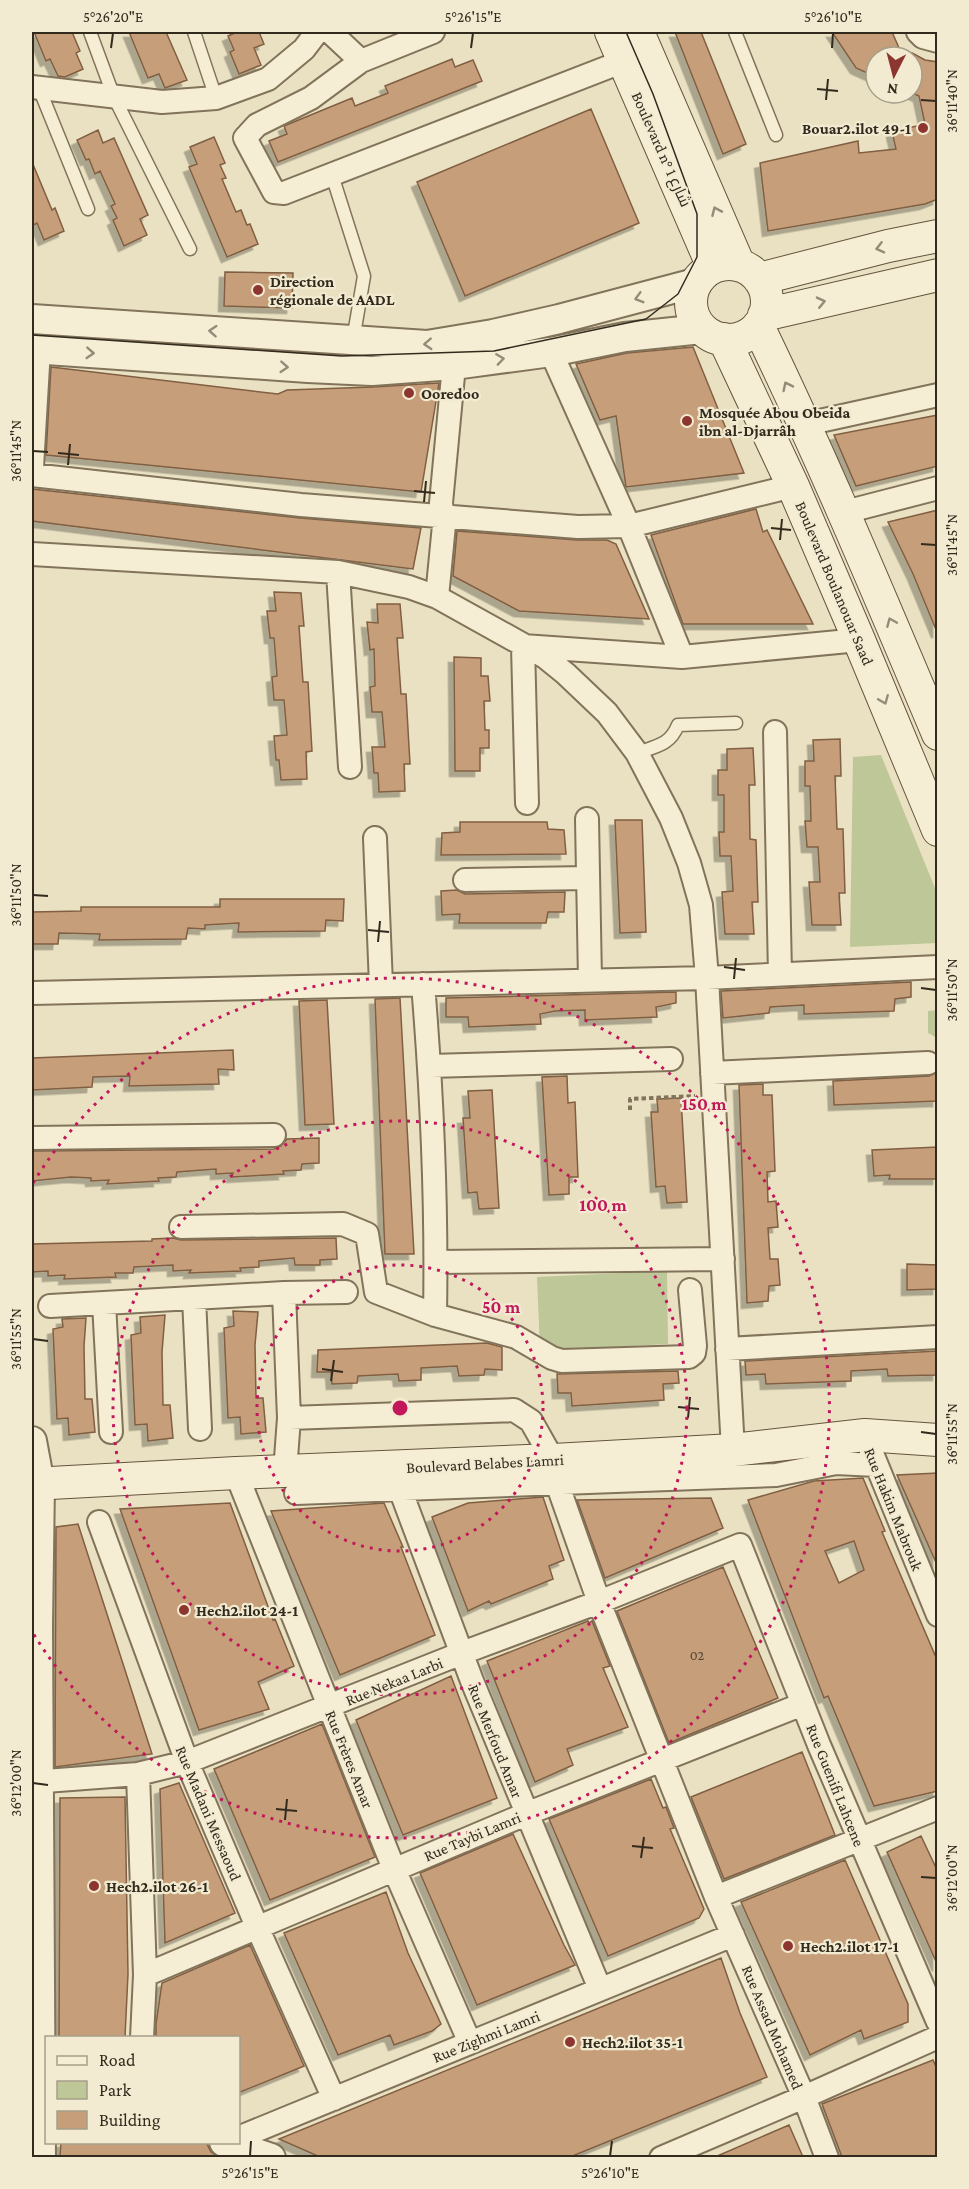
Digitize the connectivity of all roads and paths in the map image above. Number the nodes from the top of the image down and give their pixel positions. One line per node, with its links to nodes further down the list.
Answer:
1 (90, 32): 14 (lane)
2 (194, 32): 15 (lane)
3 (317, 32): 15 (street)
4 (330, 32): 11 (street)
5 (433, 32): 11 (street)
6 (611, 32): 12 (main road, Boulevard n° شارع 1)
7 (638, 32): 21 (main road, Boulevard n° شارع 1, one-way to 7)
8 (735, 32): 16 (lane)
9 (918, 32): 10 (street)
10 (938, 41)
11 (361, 60): 17 (street)
12 (624, 61): 17 (street); 21 (main road, Boulevard n° شارع 1)
13 (35, 88): 14 (street); 18 (lane)
14 (114, 97): 15 (street); 20 (lane)
15 (216, 98)
16 (776, 135)
17 (332, 175): 26 (lane)
18 (88, 209)
19 (938, 236): 21 (main road, one-way to 21)
20 (190, 249)
21 (727, 273): 24 (main road); 25 (main road); 26 (street, one-way to 26)
22 (938, 275): 24 (main road, one-way to 22)
23 (32, 319): 26 (street, one-way to 23)
24 (761, 321): 25 (main road); 31 (main road, one-way to 24)
25 (713, 334): 28 (street); 34 (main road, Boulevard Boulanouar Saad)
26 (353, 340)
27 (35, 349): 29 (street, one-way to 29); 32 (street)
28 (551, 352): 29 (street, one-way to 28); 38 (street)
29 (454, 365): 37 (street)
30 (938, 395): 31 (street)
31 (806, 424): 36 (main road)
32 (32, 467)
33 (32, 475): 37 (street)
34 (793, 486): 38 (street); 42 (main road, Boulevard Boulanouar Saad)
35 (938, 488): 36 (street)
36 (845, 512): 47 (main road, one-way to 36)
37 (442, 517): 38 (street); 41 (street)
38 (629, 526): 44 (street)
39 (32, 554): 40 (street)
40 (338, 572): 41 (street); 49 (street)
41 (437, 597): 43 (street)
42 (859, 640): 44 (street); 52 (main road, Boulevard Boulanouar Saad, one-way to 52)
43 (523, 646): 44 (street); 48 (street); 50 (street)
44 (682, 657)
45 (736, 723): 48 (lane)
46 (775, 732): 57 (street)
47 (938, 734)
48 (637, 753): 58 (street)
49 (350, 767)
50 (527, 803)
51 (587, 819): 54 (street)
52 (938, 830)
53 (375, 838): 61 (street)
54 (588, 878): 55 (street); 59 (street)
55 (465, 880)
56 (938, 967): 57 (street)
57 (780, 974): 58 (street)
58 (707, 978): 59 (street); 66 (street)
59 (590, 980): 60 (street)
60 (423, 984): 61 (street); 65 (street)
61 (381, 985): 62 (street)
62 (32, 993)
63 (671, 1059): 65 (street)
64 (928, 1063): 66 (street)
65 (430, 1066): 72 (street)
66 (713, 1084): 67 (path); 71 (street)
67 (630, 1110)
68 (274, 1135): 69 (street)
69 (32, 1138)
70 (181, 1227): 79 (street)
71 (723, 1259): 72 (street); 81 (street)
72 (436, 1262): 79 (street)
73 (690, 1290): 79 (street)
74 (346, 1292): 75 (street)
75 (284, 1293): 76 (street); 82 (street)
76 (194, 1298): 77 (street); 83 (street)
77 (104, 1303): 78 (street); 84 (street)
78 (50, 1306)
79 (435, 1315)
80 (938, 1337): 81 (street)
81 (727, 1349): 88 (street)
82 (289, 1418): 90 (street, Rue Assad Mohamed); 92 (street)
83 (200, 1429)
84 (111, 1432)
85 (865, 1435): 86 (main road, Boulevard Belabes Lamri); 88 (main road, Boulevard Belabes Lamri); 89 (street, Rue Hakim Mabrouk)
86 (938, 1440)
87 (32, 1441): 93 (street)
88 (733, 1450): 90 (main road, Boulevard Belabes Lamri)
89 (876, 1465): 90 (street); 98 (street, Rue Hakim Mabrouk)
90 (555, 1472): 92 (main road, Boulevard Belabes Lamri); 94 (street); 97 (street, Rue Assad Mohamed)
91 (236, 1473): 92 (main road, Boulevard Belabes Lamri); 93 (main road, Boulevard Belabes Lamri); 102 (street, Rue Frères Amar)
92 (290, 1482): 94 (street)
93 (36, 1484): 99 (street)
94 (400, 1489): 100 (street, Rue Merfoud Amar)
95 (99, 1522): 104 (street, Rue Madani Messaoud)
96 (740, 1545): 97 (street, Rue Nekaa Larbi); 101 (street, Rue Guenifi Lahcene)
97 (599, 1602): 100 (street, Rue Nekaa Larbi); 103 (street, Rue Assad Mohamed)
98 (938, 1615)
99 (35, 1627): 106 (street)
100 (462, 1653): 102 (street, Rue Nekaa Larbi); 108 (street, Rue Merfoud Amar)
101 (803, 1704): 103 (street, Rue Taybi Lamri); 109 (street, Rue Guenifi Lahcene)
102 (329, 1707): 104 (street, Rue Nekaa Larbi); 110 (street, Rue Frères Amar)
103 (663, 1760): 108 (street, Rue Taybi Lamri); 111 (street, Rue Assad Mohamed)
104 (187, 1762): 105 (street, Rue Nekaa Larbi); 113 (street, Rue Madani Messaoud)
105 (138, 1774): 106 (street, Rue Nekaa Larbi); 115 (street)
106 (35, 1782): 112 (street)
107 (938, 1808): 109 (street)
108 (526, 1814): 110 (street, Rue Taybi Lamri); 116 (street, Rue Merfoud Amar)
109 (858, 1840): 111 (street); 117 (street, Rue Guenifi Lahcene)
110 (394, 1869): 113 (street, Rue Taybi Lamri); 120 (street, Rue Frères Amar)
111 (716, 1897): 114 (street, Rue Assad Mohamed)
112 (36, 1910): 121 (street)
113 (258, 1929): 115 (street, Rue Taybi Lamri); 123 (street, Rue Madani Messaoud)
114 (733, 1935): 116 (street, Rue Zighmi Lamri); 122 (street, Rue Assad Mohamed)
115 (145, 1975): 118 (street)
116 (600, 1989): 120 (street, Rue Zighmi Lamri)
117 (938, 2022)
118 (142, 2036)
119 (938, 2037): 122 (street)
120 (470, 2043): 123 (street, Rue Zighmi Lamri)
121 (40, 2067): 126 (street)
122 (804, 2097): 128 (street); 129 (street, Rue Assad Mohamed)
123 (334, 2099): 124 (street, Rue Zighmi Lamri)
124 (240, 2137)
125 (235, 2144): 127 (street)
126 (41, 2157)
127 (271, 2157)
128 (661, 2157)
129 (827, 2157)

